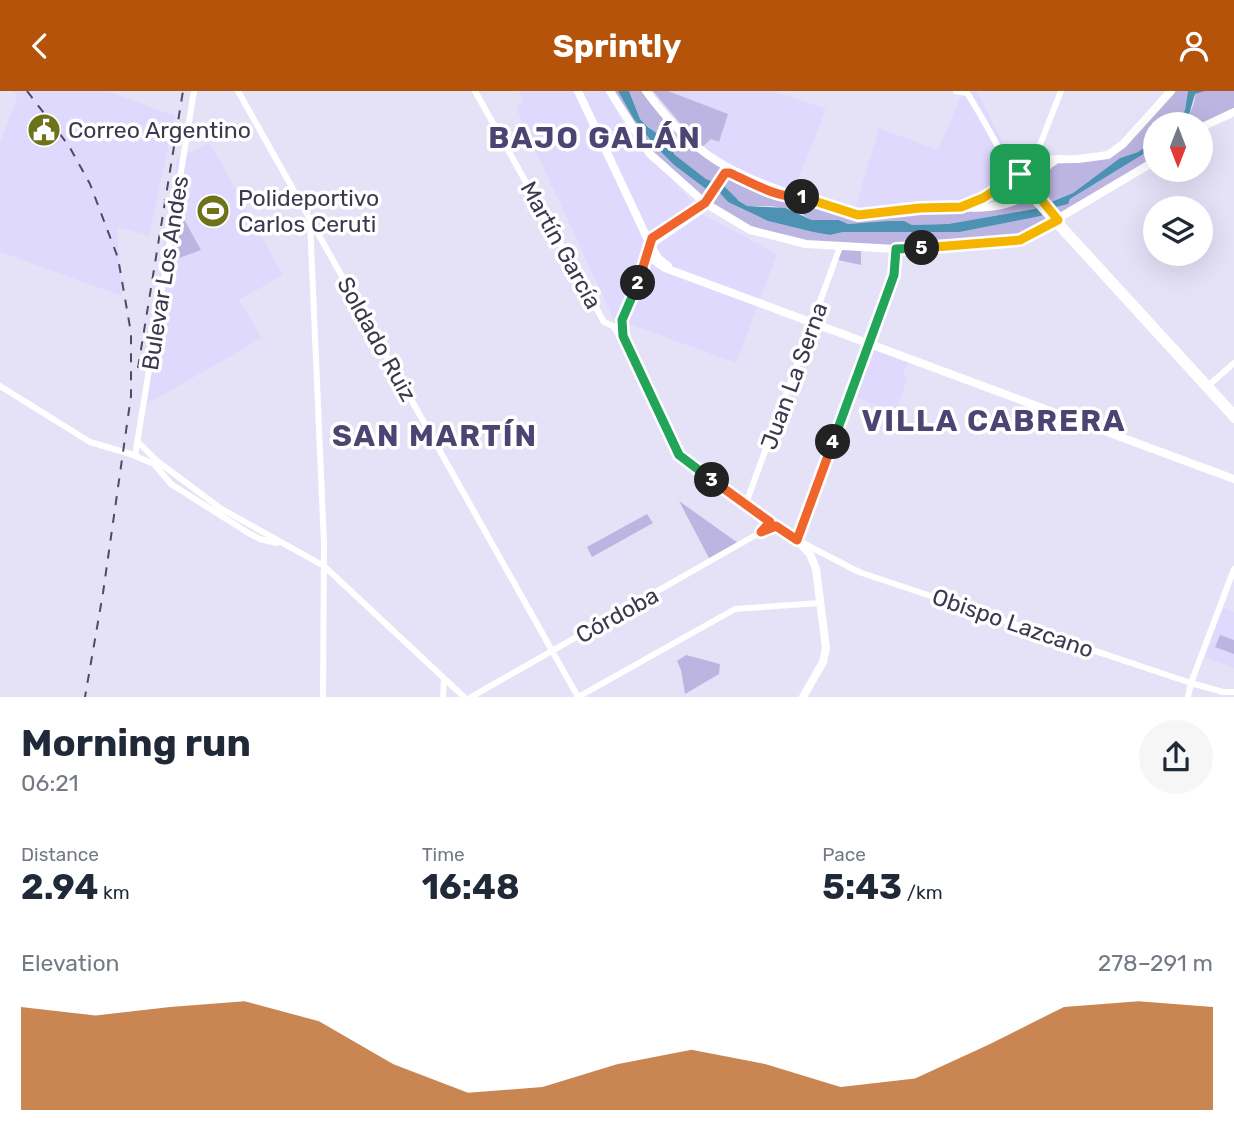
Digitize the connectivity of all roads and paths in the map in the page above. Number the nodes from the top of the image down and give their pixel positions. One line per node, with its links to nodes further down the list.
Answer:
1 (194, 91): 38 (main road, Bulevar Los Andes)
2 (238, 91): 23 (main road, Soldado Ruiz)
3 (475, 91): 32 (main road, Martín García)
4 (578, 91): 25 (main road)
5 (610, 91): 21 (main road)
6 (646, 91): 13 (main road)
7 (956, 91): 10 (main road)
8 (1061, 91): 16 (main road)
9 (1171, 91): 15 (main road)
10 (966, 93): 14 (main road)
11 (1234, 113): 12 (main road)
12 (1213, 122)
13 (691, 143): 18 (main road); 20 (main road)
14 (1002, 155): 16 (main road); 19 (main road)
15 (1058, 159): 16 (main road); 22 (main road)
16 (1034, 160): 19 (main road)
17 (1143, 168): 24 (main road)
18 (723, 174): 20 (main road); 21 (main road)
19 (1020, 180): 22 (main road); 24 (main road)
20 (800, 197): 22 (main road)
21 (706, 202): 25 (main road); 26 (main road)
22 (961, 207)
23 (310, 219): 47 (main road); 50 (main road, Soldado Ruiz)
24 (1055, 220): 27 (main road); 35 (main road)
25 (649, 242): 28 (main road); 29 (main road)
26 (840, 247): 27 (main road); 30 (main road, Juan La Serna)
27 (896, 249): 31 (main road)
28 (649, 261): 29 (main road); 32 (main road)
29 (673, 270): 30 (main road)
30 (813, 322): 31 (main road); 42 (main road, Juan La Serna)
31 (871, 344): 41 (main road); 44 (main road)
32 (628, 348): 42 (main road)
33 (1234, 363): 35 (main road)
34 (0, 386): 39 (main road)
35 (1208, 388): 36 (main road); 37 (main road)
36 (1234, 412)
37 (1234, 420)
38 (137, 441): 39 (main road, Bulevar Los Andes); 40 (main road)
39 (135, 456): 40 (main road); 45 (main road)
40 (156, 461): 45 (main road)
41 (1234, 479)
42 (746, 503): 43 (main road)
43 (773, 524): 44 (main road); 50 (main road, Córdoba)
44 (797, 540): 46 (main road)
45 (286, 544): 47 (main road)
46 (814, 553): 49 (main road); 52 (main road, Obispo Lazcano)
47 (324, 566): 51 (main road); 54 (main road)
48 (1234, 569): 52 (main road)
49 (821, 604): 58 (main road); 59 (main road)
50 (552, 651): 57 (main road, Córdoba); 58 (main road, Soldado Ruiz)
51 (444, 679): 55 (main road); 56 (main road)
52 (1191, 683): 53 (main road, Obispo Lazcano); 60 (main road)
53 (1234, 692)
54 (323, 697)
55 (443, 697)
56 (464, 697)
57 (471, 697)
58 (578, 697)
59 (803, 697)
60 (1188, 697)

